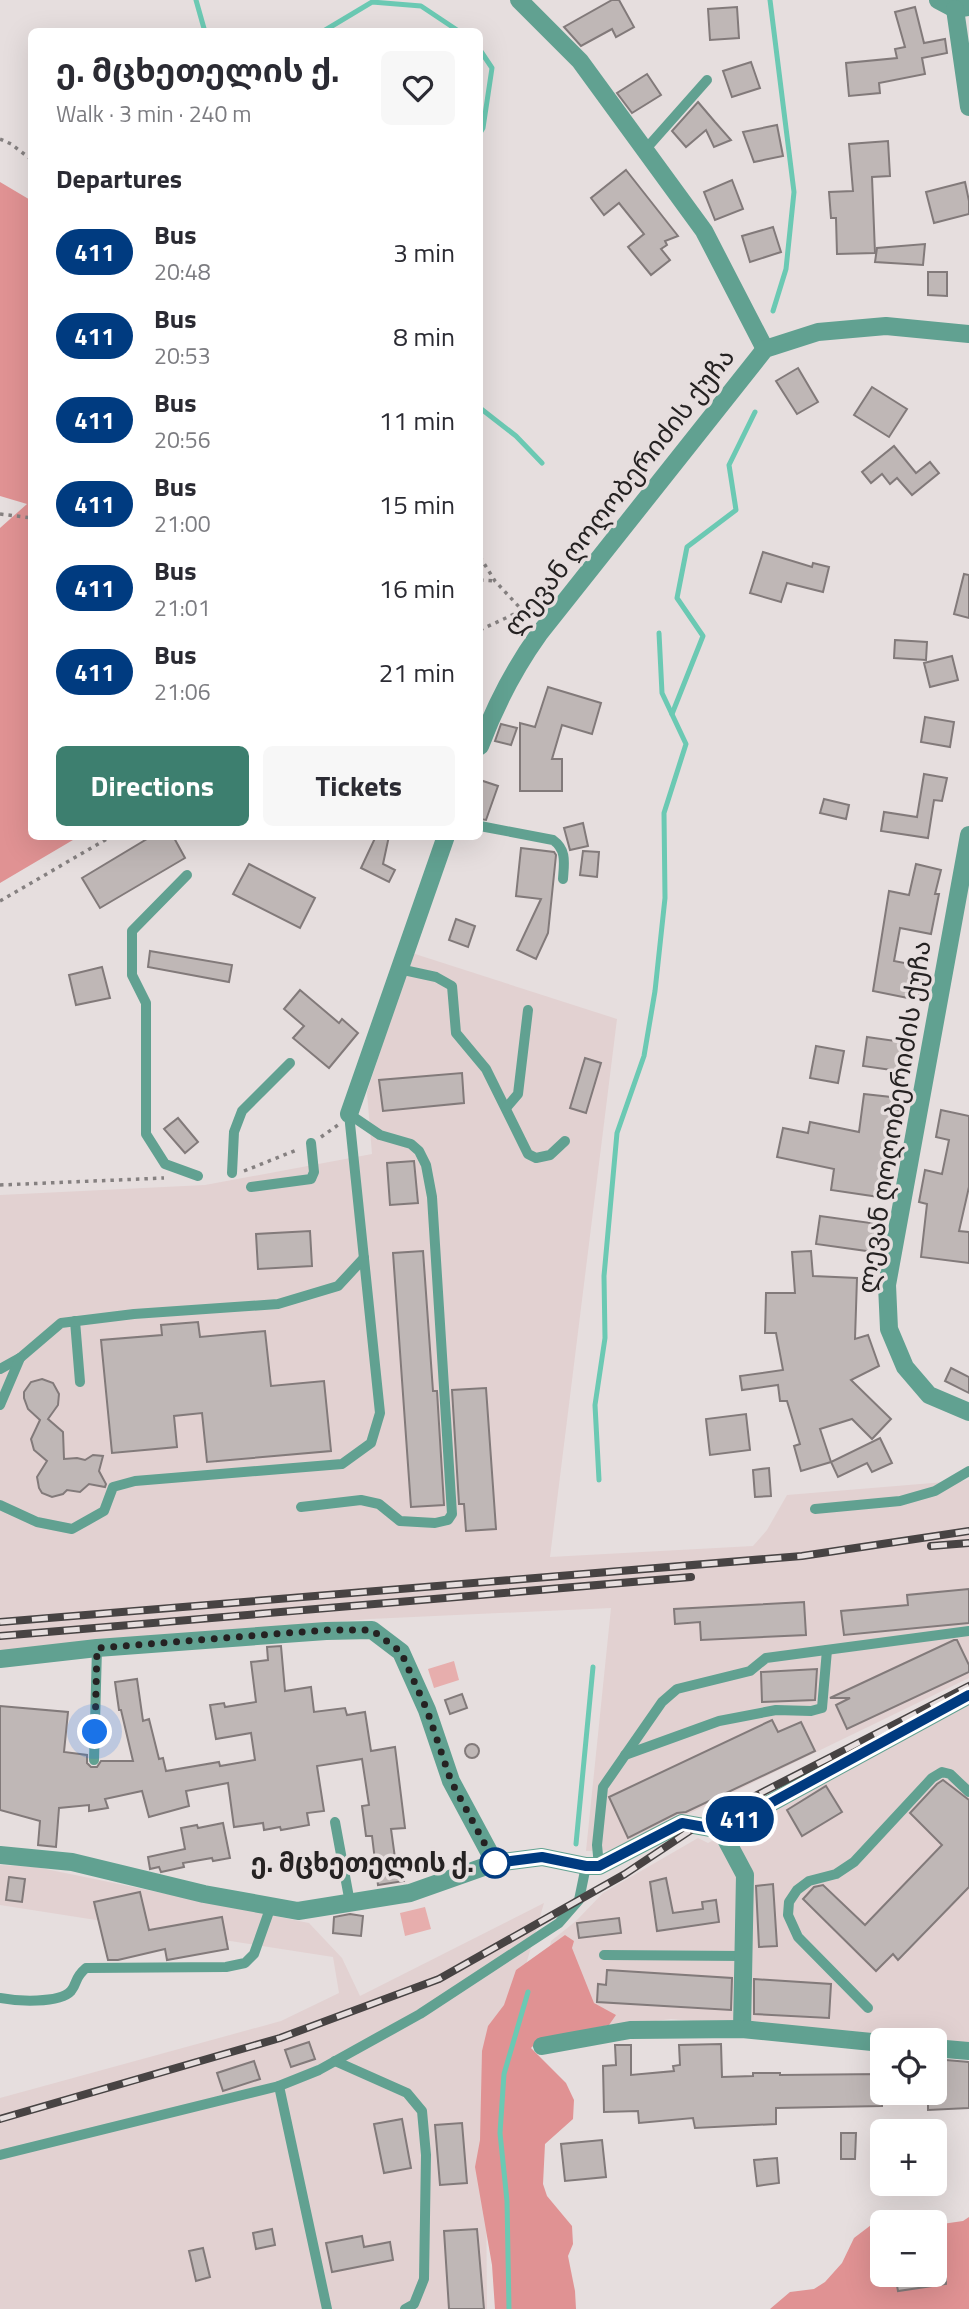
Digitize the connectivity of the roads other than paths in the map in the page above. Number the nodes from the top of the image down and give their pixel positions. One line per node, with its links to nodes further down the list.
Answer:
1 (519, 0): 6 (street, ლევან ღოღობერიძის ქუჩა)
2 (938, 0): 3 (street)
3 (962, 8): 5 (street)
4 (707, 80): 6 (lane)
5 (969, 107)
6 (645, 150): 8 (street, ლევან ღოღობერიძის ქუჩა)
7 (969, 334): 8 (street, ლევან ღოღობერიძის ქუჩა)
8 (765, 349): 9 (street, ლევან ღოღობერიძის ქუჩა)
9 (483, 738)
10 (483, 827): 14 (lane)
11 (969, 835): 31 (street, ლევან ღოღობერიძის ქუჩა)
12 (445, 840): 15 (street)
13 (187, 875): 23 (lane)
14 (563, 879)
15 (399, 969): 18 (lane); 19 (street)
16 (528, 1010): 18 (lane)
17 (290, 1063): 22 (lane)
18 (506, 1108): 20 (lane)
19 (349, 1114): 25 (lane); 34 (lane)
20 (565, 1141)
21 (311, 1143): 24 (lane)
22 (232, 1173)
23 (198, 1176)
24 (251, 1187)
25 (364, 1258): 26 (lane); 33 (lane)
26 (75, 1321): 27 (lane); 29 (lane)
27 (20, 1357): 28 (lane); 30 (lane)
28 (0, 1369)
29 (80, 1382)
30 (0, 1405)
31 (969, 1412)
32 (969, 1471): 35 (lane)
33 (0, 1503)
34 (301, 1507)
35 (815, 1509)
36 (969, 1631): 38 (lane)
37 (97, 1648): 39 (street); 42 (lane); 47 (street)
38 (827, 1650): 41 (lane); 41 (lane)
39 (0, 1658)
40 (969, 1695): 45 (street)
41 (625, 1756): 48 (lane)
42 (94, 1760)
43 (969, 1793): 54 (lane)
44 (335, 1822): 49 (lane)
45 (721, 1830): 48 (street); 52 (street)
46 (0, 1855): 50 (street)
47 (495, 1863): 48 (street); 49 (street)
48 (593, 1866): 60 (lane)
49 (350, 1903): 50 (street)
50 (271, 1906): 53 (lane)
51 (604, 1955): 52 (lane)
52 (743, 1956): 55 (street)
53 (0, 1998)
54 (868, 2008)
55 (742, 2029): 56 (street); 57 (street)
56 (870, 2042)
57 (542, 2046)
58 (947, 2049): 59 (street)
59 (969, 2051)
60 (335, 2061): 61 (lane); 64 (lane)
61 (279, 2086): 62 (lane); 63 (lane)
62 (0, 2155)
63 (327, 2309)
64 (405, 2309)

